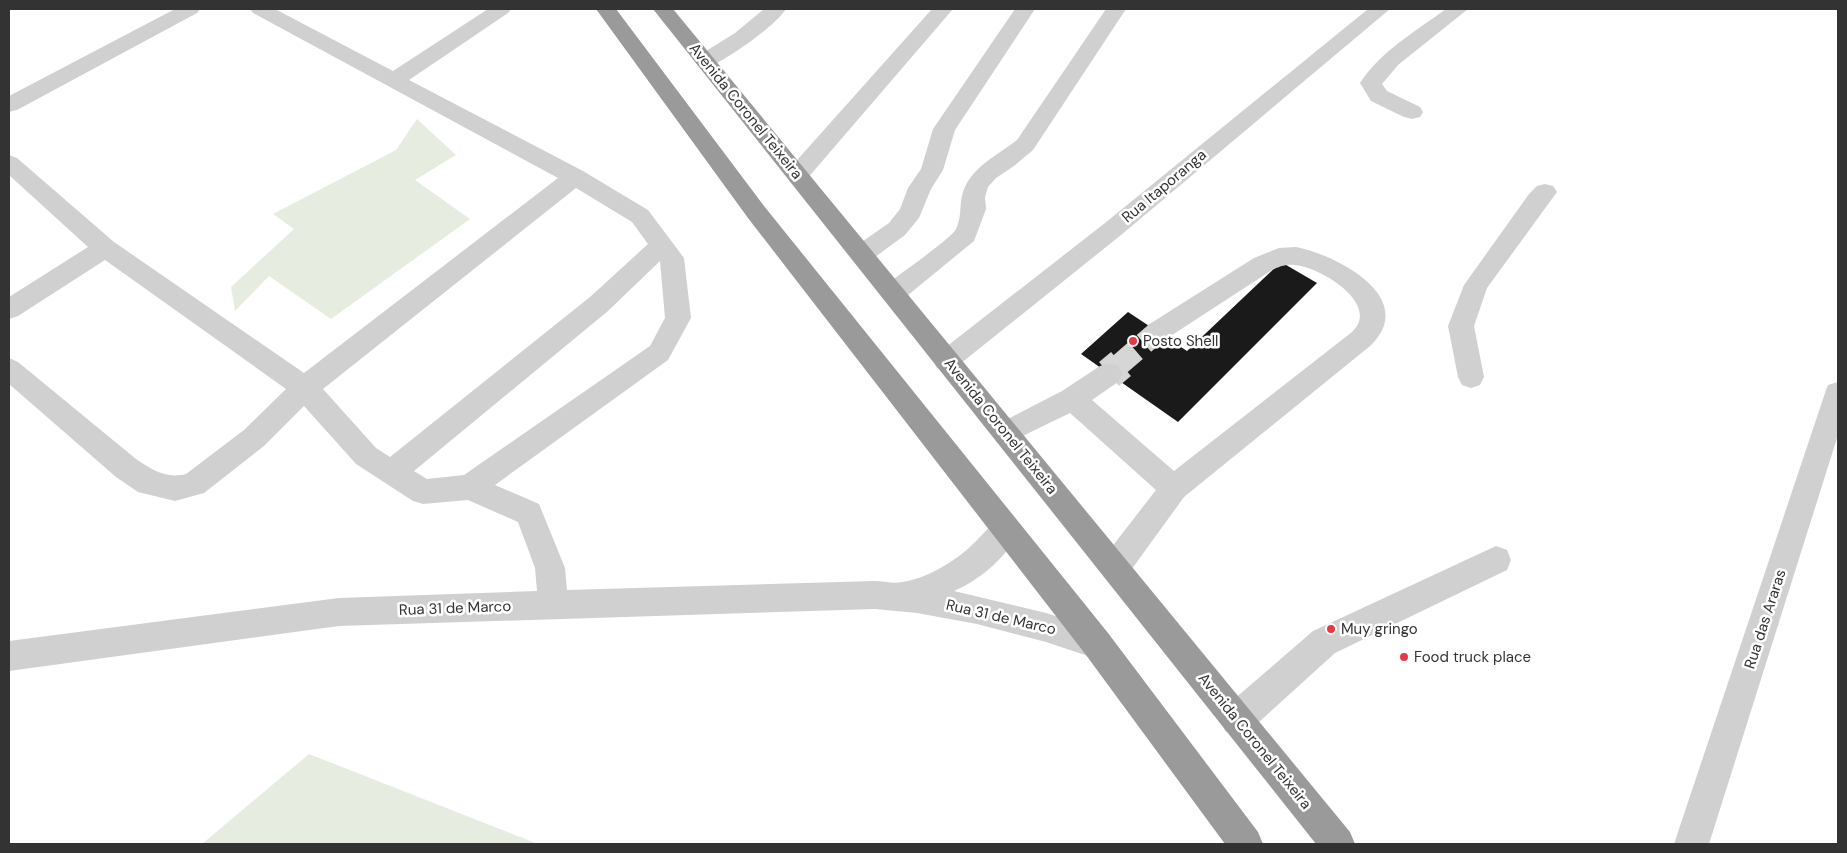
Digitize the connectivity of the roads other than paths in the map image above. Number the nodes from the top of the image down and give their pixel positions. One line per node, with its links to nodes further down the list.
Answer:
1 (190, 9): 15 (street)
2 (260, 9): 14 (street)
3 (470, 9): 14 (street)
4 (501, 9): 14 (street)
5 (606, 9): 38 (highway)
6 (663, 9): 13 (highway, Avenida Coronel Teixeira)
7 (776, 9): 13 (street)
8 (943, 9): 18 (street)
9 (1025, 9): 23 (street)
10 (1116, 9): 24 (street)
11 (1380, 9): 27 (street, Rua Itaporanga)
12 (1458, 9): 16 (street)
13 (705, 61): 18 (highway, Avenida Coronel Teixeira)
14 (384, 76): 19 (street)
15 (9, 105)
16 (1412, 112)
17 (9, 164): 22 (street)
18 (798, 174): 23 (highway, Avenida Coronel Teixeira)
19 (575, 177): 21 (street); 31 (street)
20 (1545, 192): 30 (street)
21 (662, 245): 35 (street); 36 (street)
22 (105, 248): 25 (street); 31 (street)
23 (862, 254): 24 (highway, Avenida Coronel Teixeira)
24 (893, 293): 27 (highway, Avenida Coronel Teixeira)
25 (9, 309)
26 (1157, 332): 37 (street)
27 (946, 361): 34 (highway, Avenida Coronel Teixeira)
28 (9, 369): 31 (street)
29 (1109, 374): 33 (street)
30 (1472, 377)
31 (305, 388): 35 (street)
32 (1838, 393): 48 (street, Rua das Araras)
33 (1072, 399): 34 (street); 37 (street)
34 (1006, 433): 40 (highway, Avenida Coronel Teixeira)
35 (392, 472): 36 (street)
36 (470, 487): 42 (street)
37 (1174, 488): 40 (street)
38 (1006, 530): 41 (street, Rua 31 de Marco); 43 (highway)
39 (1496, 560): 45 (street)
40 (1115, 566): 45 (highway, Avenida Coronel Teixeira)
41 (904, 596): 42 (street, Rua 31 de Marco); 43 (street, Rua 31 de Marco)
42 (553, 605): 44 (street, Rua 31 de Marco)
43 (1097, 644): 46 (highway)
44 (9, 656)
45 (1237, 719): 47 (highway, Avenida Coronel Teixeira)
46 (1246, 844)
47 (1338, 844)
48 (1691, 844)

